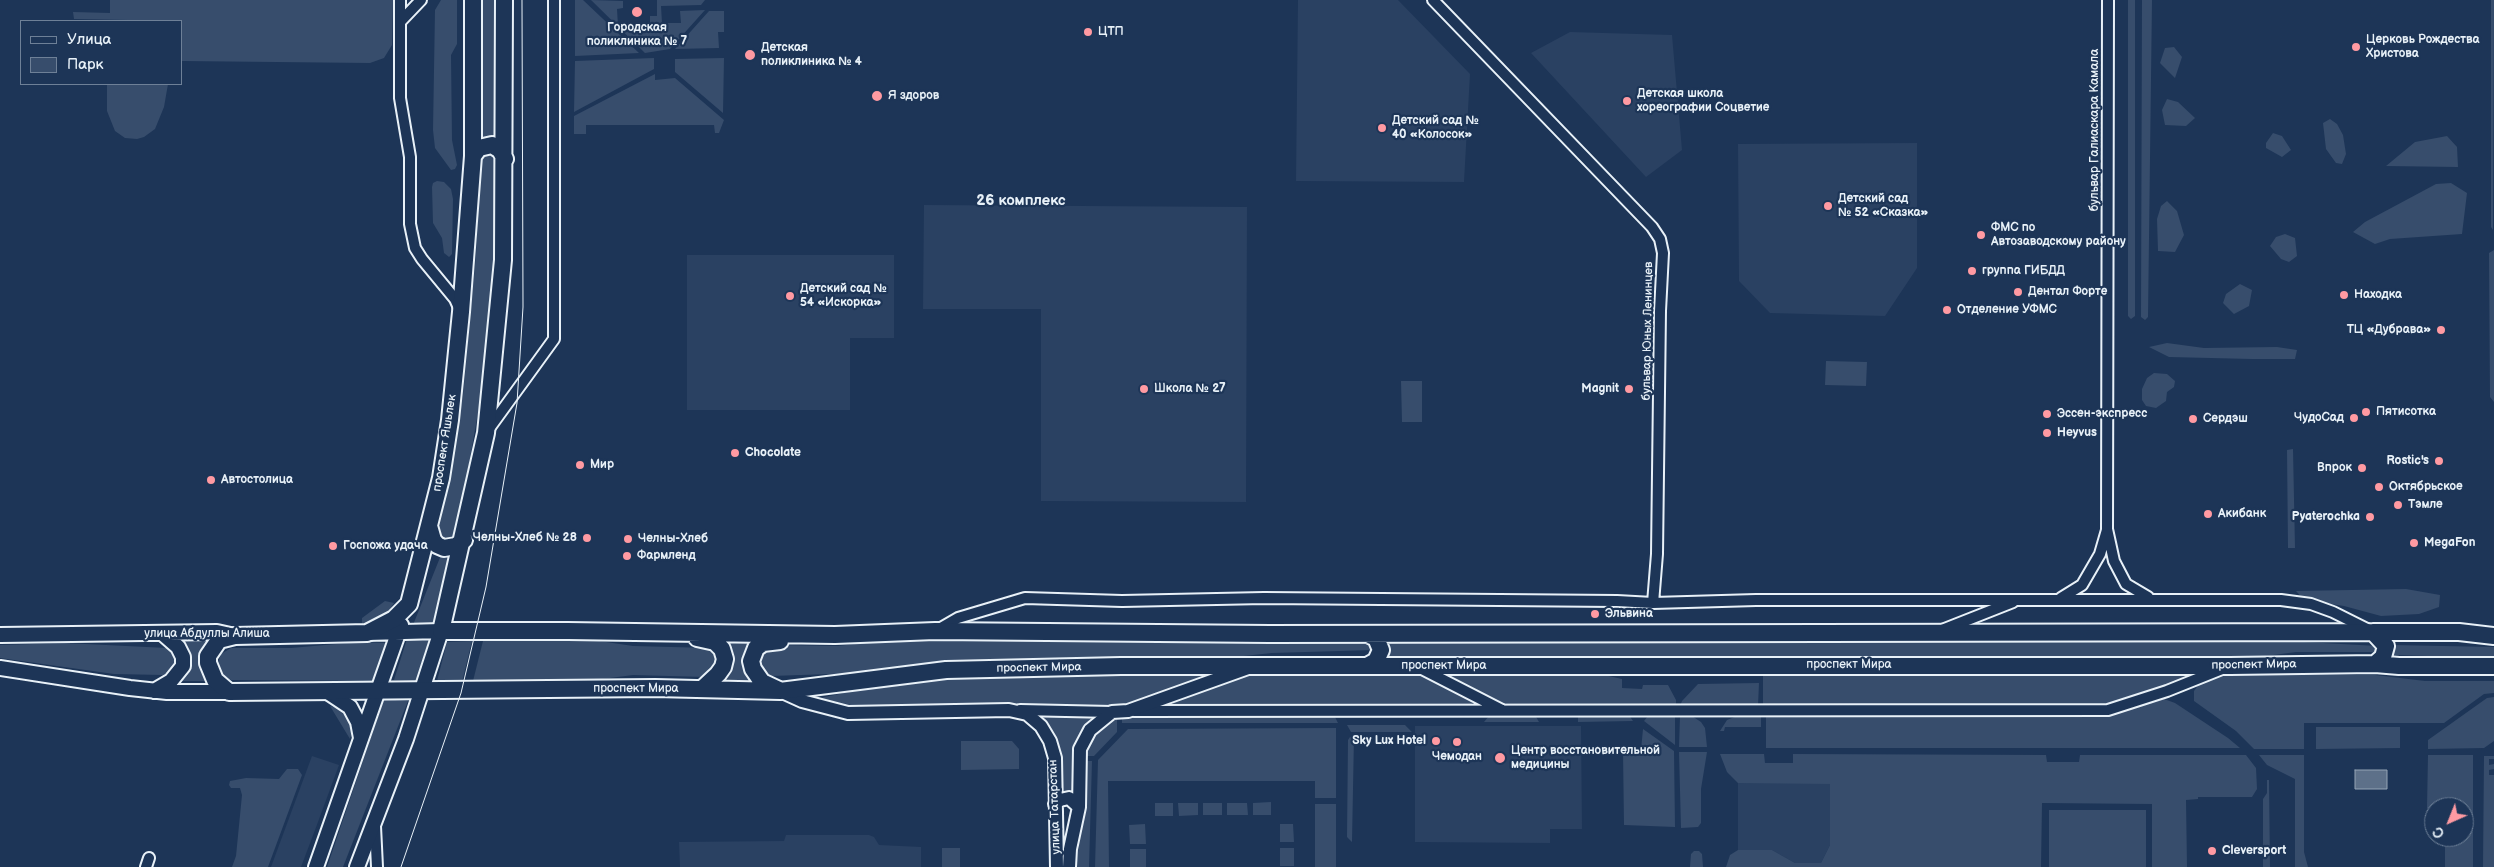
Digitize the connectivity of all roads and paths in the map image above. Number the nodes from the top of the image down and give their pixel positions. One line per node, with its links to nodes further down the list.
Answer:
1 (400, 0): 8 (street)
2 (421, 0): 8 (street)
3 (473, 0): 9 (main road, проспект Яшьлек)
4 (504, 0): 10 (main road)
5 (554, 0): 12 (street)
6 (1433, 0): 19 (street, бульвар Юных Ленинцев)
7 (2108, 0): 14 (street, бульвар Галиаскара Камала)
8 (400, 22): 11 (street)
9 (473, 156): 10 (main road); 11 (main road, проспект Яшьлек)
10 (505, 159): 12 (main road)
11 (461, 312): 13 (main road, проспект Яшьлек)
12 (486, 433): 15 (main road)
13 (429, 526): 15 (main road); 20 (main road, проспект Яшьлек)
14 (2107, 529): 16 (street); 17 (street)
15 (464, 540): 21 (main road)
16 (2060, 598): 17 (street); 18 (street)
17 (2154, 599): 24 (street)
18 (2018, 600): 19 (street); 28 (street)
19 (1653, 603): 22 (street)
20 (409, 604): 23 (main road, проспект Яшьлек); 26 (main road)
21 (441, 631): 23 (main road, улица Абдуллы Алиша); 27 (main road); 44 (main road)
22 (935, 631): 29 (main road); 30 (main road)
23 (398, 632): 26 (main road, улица Абдуллы Алиша); 42 (main road, проспект Яшьлек)
24 (2373, 632): 28 (main road); 33 (main road); 34 (main road)
25 (162, 633): 31 (main road, улица Абдуллы Алиша); 32 (main road, улица Абдуллы Алиша); 43 (main road)
26 (367, 633): 32 (main road, улица Абдуллы Алиша)
27 (680, 633): 30 (main road); 41 (main road)
28 (1934, 633): 29 (main road)
29 (1368, 634): 36 (main road)
30 (835, 635): 46 (main road)
31 (0, 636)
32 (235, 636): 47 (main road)
33 (2494, 636)
34 (2375, 664): 38 (main road, проспект Мира); 39 (main road, проспект Мира)
35 (1256, 666): 36 (main road, проспект Мира); 46 (main road, проспект Мира); 49 (street)
36 (1367, 666): 37 (main road, проспект Мира)
37 (1416, 666): 38 (main road, проспект Мира); 50 (street)
38 (2230, 666): 50 (street)
39 (2494, 666)
40 (0, 668): 43 (main road)
41 (702, 688): 44 (main road, проспект Мира); 46 (main road, проспект Мира)
42 (388, 689): 44 (main road, проспект Мира); 45 (main road); 52 (main road, проспект Яшьлек)
43 (154, 690): 47 (main road)
44 (423, 690): 55 (main road)
45 (326, 691): 47 (main road); 52 (main road)
46 (780, 691): 48 (street)
47 (229, 692)
48 (1009, 710): 51 (street); 53 (street, улица Татарстан)
49 (1128, 711): 50 (street); 51 (street)
50 (1506, 711)
51 (1112, 712): 54 (street, улица Татарстан)
52 (361, 738): 56 (main road, проспект Яшьлек)
53 (1055, 804): 54 (street); 59 (street, улица Татарстан)
54 (1079, 807): 60 (street, улица Татарстан)
55 (374, 818): 57 (main road); 58 (street)
56 (316, 867)
57 (357, 867)
58 (377, 867)
59 (1057, 867)
60 (1069, 867)

